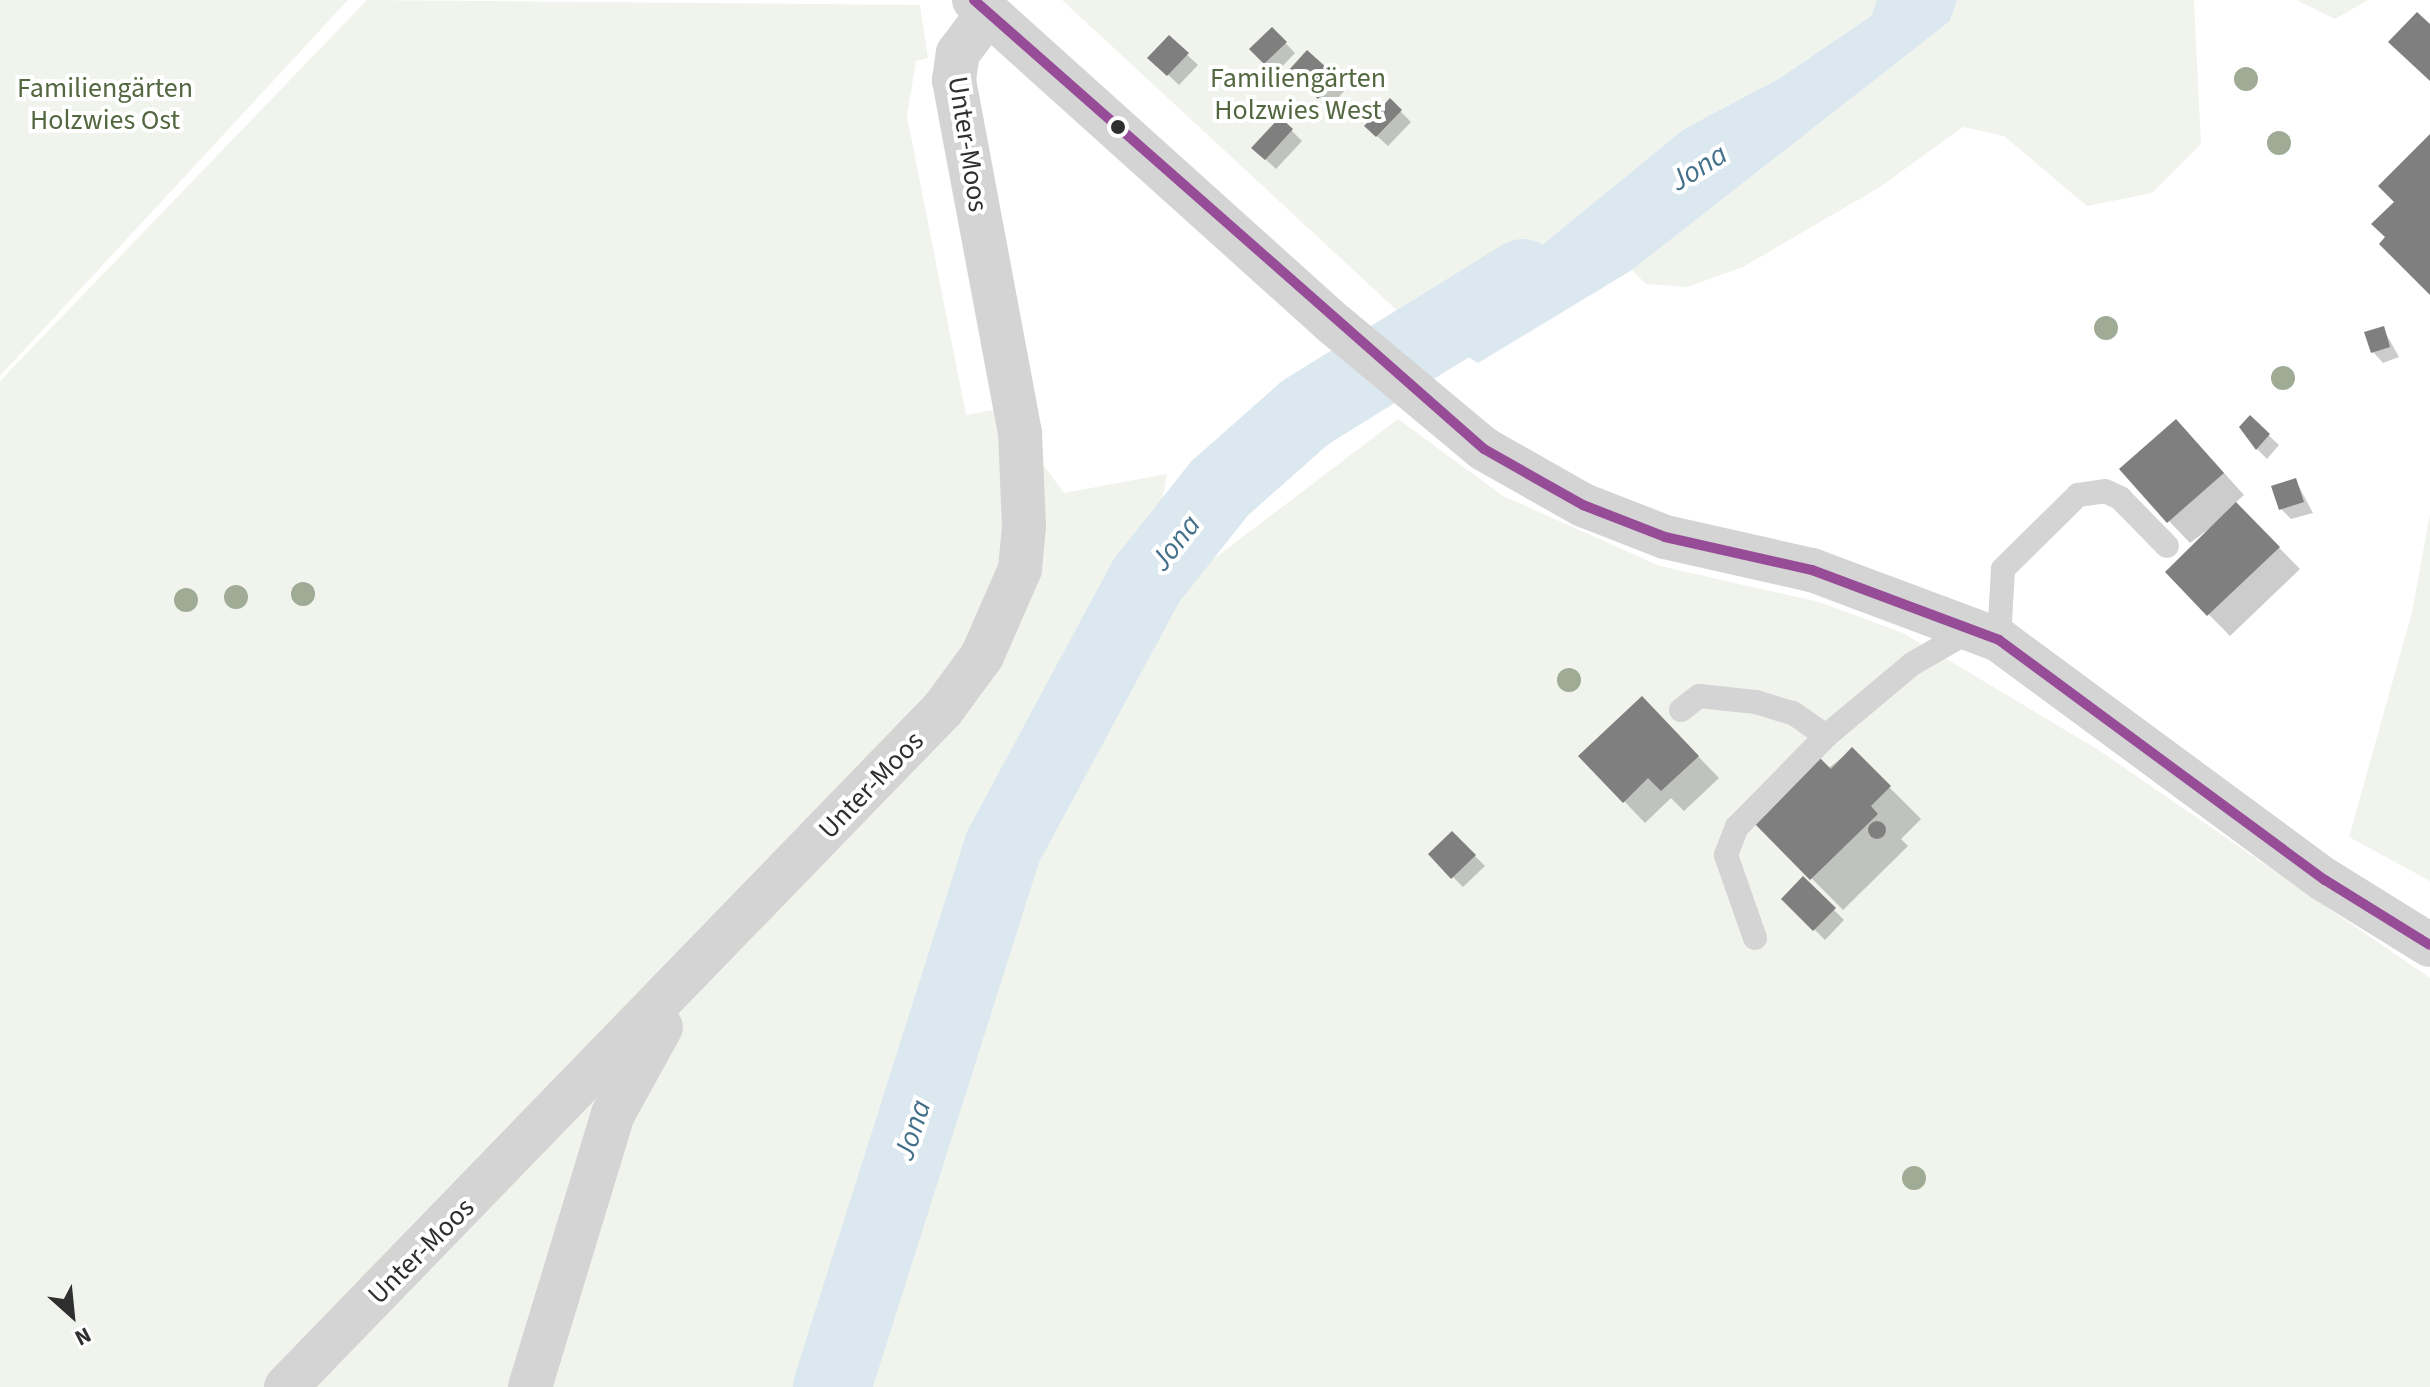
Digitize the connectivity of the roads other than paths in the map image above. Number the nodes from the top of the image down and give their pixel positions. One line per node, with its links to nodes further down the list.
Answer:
1 (981, 6): 3 (street); 8 (street, Unter-Moos)
2 (2167, 546): 3 (lane)
3 (1985, 635): 5 (lane); 7 (street)
4 (1681, 710): 5 (lane)
5 (1826, 736): 6 (lane)
6 (1755, 938)
7 (2430, 945)
8 (691, 974): 9 (street, Unter-Moos); 10 (street)
9 (286, 1387)
10 (530, 1387)

